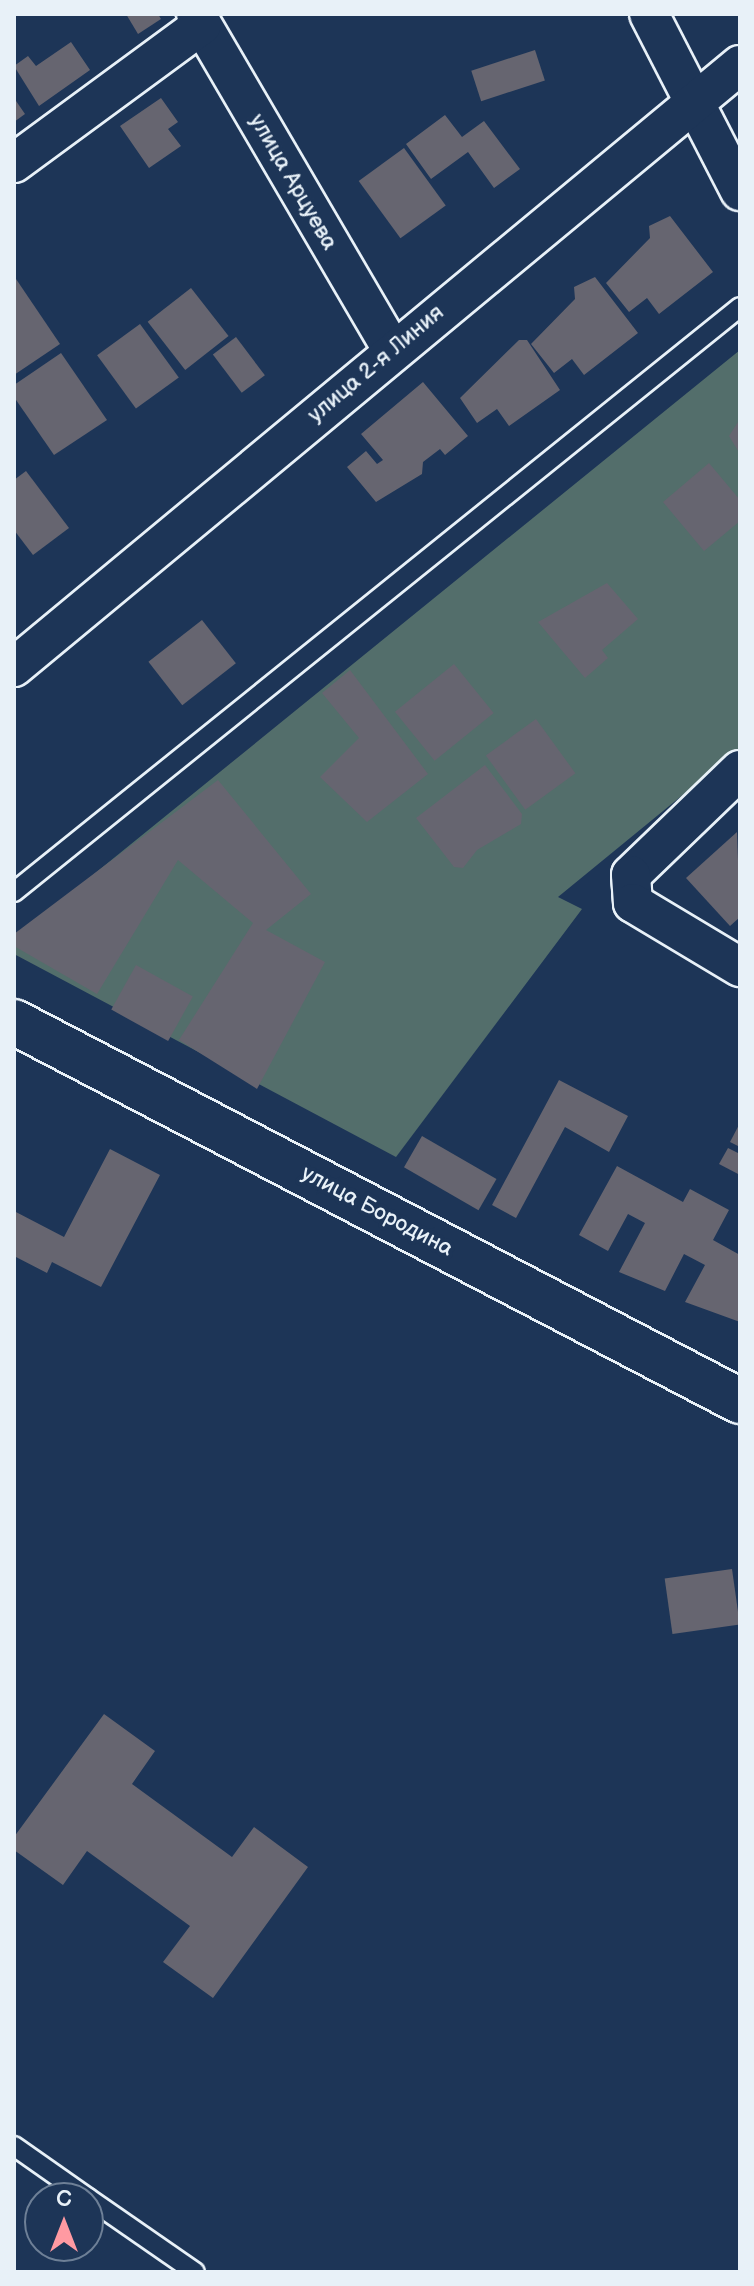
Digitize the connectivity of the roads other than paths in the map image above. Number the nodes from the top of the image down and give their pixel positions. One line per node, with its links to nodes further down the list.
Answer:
1 (649, 14): 4 (street)
2 (199, 20): 5 (street); 8 (street, улица Арцуева)
3 (740, 65): 4 (street, улица 2-я Линия)
4 (696, 103): 6 (street); 8 (street, улица 2-я Линия)
5 (14, 163)
6 (740, 191)
7 (740, 307): 11 (lane)
8 (392, 350): 9 (street, улица 2-я Линия)
9 (14, 667)
10 (740, 770): 12 (street)
11 (14, 892)
12 (740, 967)
13 (14, 1022): 14 (street, улица Бородина)
14 (740, 1401)
15 (14, 2146): 16 (lane)
16 (65, 2182)
17 (104, 2209): 18 (lane)
18 (195, 2272)

